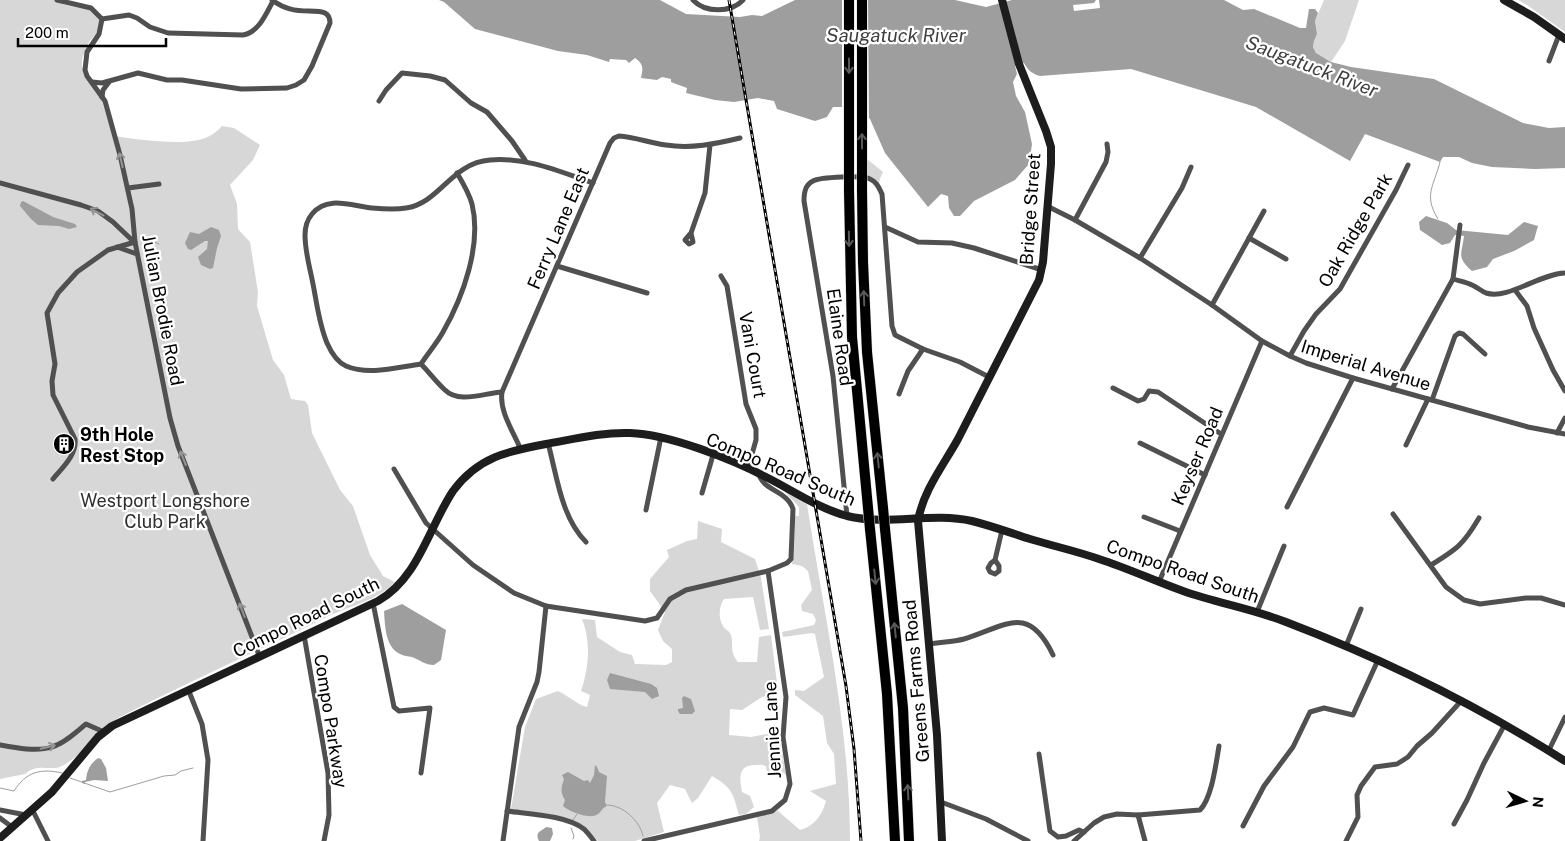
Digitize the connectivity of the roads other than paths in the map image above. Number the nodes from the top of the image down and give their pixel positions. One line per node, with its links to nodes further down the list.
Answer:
1 (57, 0): 9 (street)
2 (693, 0): 3 (street)
3 (743, 0)
4 (848, 0): 132 (highway, one-way to 132, bridge)
5 (862, 0): 133 (highway, one-way to 5, bridge)
6 (1504, 0): 10 (main road)
7 (273, 1): 9 (street); 12 (street)
8 (1003, 1): 27 (main road, Bridge Street)
9 (102, 19): 13 (street, Julian Brodie Road)
10 (1562, 37): 11 (street)
11 (1549, 61)
12 (110, 81): 13 (street); 14 (street)
13 (92, 82): 14 (street, Julian Brodie Road)
14 (102, 97): 26 (street, Julian Brodie Road, one-way to 14)
15 (379, 101): 19 (street)
16 (740, 138): 18 (street, Ferry Lane East)
17 (1107, 144): 29 (street)
18 (710, 145): 24 (street, Ferry Lane East); 32 (street)
19 (525, 160): 22 (street); 24 (street)
20 (1408, 165): 50 (street, Oak Ridge Park)
21 (1192, 167): 37 (street)
22 (457, 173): 51 (street); 51 (street)
23 (0, 183): 34 (street, one-way to 23)
24 (593, 183): 39 (street, Ferry Lane East)
25 (158, 184): 26 (street)
26 (128, 188): 34 (street, Julian Brodie Road)
27 (1047, 206): 29 (street, Imperial Avenue); 40 (main road, Bridge Street)
28 (1264, 211): 33 (street)
29 (1075, 220): 37 (street, Imperial Avenue)
30 (1460, 226): 43 (street)
31 (885, 227): 40 (street); 48 (street); 79 (street, Elaine Road)
32 (691, 233)
33 (1249, 238): 38 (street); 46 (street)
34 (135, 242): 35 (street); 36 (street, Julian Brodie Road)
35 (116, 247): 36 (street); 74 (street)
36 (137, 254): 101 (street, Julian Brodie Road, one-way to 36)
37 (1140, 258): 46 (street, Imperial Avenue)
38 (1286, 259)
39 (557, 266): 45 (street); 57 (street, Ferry Lane East)
40 (1042, 270): 52 (main road, Bridge Street)
41 (1565, 273): 44 (street)
42 (721, 276): 70 (street, Vani Court)
43 (1453, 279): 44 (street); 55 (street)
44 (1515, 290): 56 (street)
45 (647, 293)
46 (1212, 306): 47 (street, Imperial Avenue)
47 (1262, 341): 50 (street, Imperial Avenue); 61 (street, Keyser Road)
48 (923, 349): 52 (street); 58 (street)
49 (1485, 354): 59 (street)
50 (1290, 356): 53 (street, Imperial Avenue)
51 (421, 364): 57 (street)
52 (989, 377): 81 (main road, Bridge Street)
53 (1353, 378): 55 (street, Imperial Avenue); 76 (street)
54 (1113, 388): 61 (street)
55 (1392, 389): 59 (street, Imperial Avenue)
56 (1565, 391)
57 (502, 392): 68 (street)
58 (900, 394)
59 (1430, 399): 62 (street, Imperial Avenue); 67 (street)
60 (1565, 418): 62 (street)
61 (1221, 434): 73 (street, Keyser Road)
62 (1557, 434): 63 (street, Imperial Avenue)
63 (1565, 434)
64 (661, 437): 66 (main road, Compo Road South); 69 (main road, Compo Road South); 77 (street)
65 (1140, 442): 73 (street)
66 (548, 443): 68 (main road, Compo Road South); 86 (street)
67 (1406, 445)
68 (520, 448): 83 (main road, Compo Road South)
69 (713, 455): 70 (main road, Compo Road South); 75 (street)
70 (748, 468): 72 (main road, Compo Road South)
71 (394, 469): 83 (street)
72 (759, 473): 79 (main road, Compo Road South); 90 (street)
73 (1205, 475): 85 (street, Keyser Road)
74 (53, 479)
75 (702, 493)
76 (1287, 507)
77 (646, 510)
78 (1393, 514): 89 (street)
79 (847, 516): 81 (main road, Compo Road South)
80 (1144, 517): 85 (street)
81 (918, 518): 84 (main road, Compo Road South); 98 (main road, Greens Farms Road)
82 (1479, 518): 89 (street)
83 (432, 529): 92 (main road, Compo Road South); 94 (street)
84 (1002, 530): 88 (street); 91 (main road, Compo Road South)
85 (1180, 531): 91 (street, Keyser Road)
86 (586, 542)
87 (1284, 546): 96 (street)
88 (995, 560)
89 (1431, 565): 93 (street)
90 (768, 571): 94 (street); 131 (street, Jennie Lane)
91 (1159, 582): 96 (main road, Compo Road South)
92 (373, 603): 97 (main road, Compo Road South); 113 (street)
93 (1565, 604)
94 (546, 606): 117 (street)
95 (1361, 610): 99 (street)
96 (1257, 612): 99 (main road, Compo Road South)
97 (304, 635): 101 (main road, Compo Road South); 128 (street, Compo Parkway)
98 (929, 644): 100 (street); 114 (main road, Greens Farms Road)
99 (1346, 646): 102 (main road, Compo Road South)
100 (1052, 655)
101 (259, 656): 103 (main road, Compo Road South)
102 (1378, 660): 104 (main road, Compo Road South); 122 (street)
103 (188, 689): 107 (main road, Compo Road South); 127 (street)
104 (1462, 700): 106 (main road, Compo Road South); 138 (street)
105 (1565, 717): 110 (street)
106 (1505, 724): 110 (main road, Compo Road South); 121 (street)
107 (104, 732): 108 (street, one-way to 107); 116 (main road, Compo Road South)
108 (0, 746)
109 (1219, 746): 119 (street)
110 (1549, 750): 112 (main road, Compo Road South)
111 (1039, 754): 124 (street)
112 (1565, 761)
113 (421, 773)
114 (940, 802): 134 (main road, Greens Farms Road); 135 (street)
115 (0, 810): 118 (street)
116 (32, 810): 118 (main road, Compo Road South); 126 (street)
117 (507, 811): 129 (street); 130 (street)
118 (26, 815): 123 (main road, Compo Road South)
119 (1138, 815): 124 (street); 137 (street)
120 (0, 818): 123 (street)
121 (1454, 824)
122 (1244, 826)
123 (12, 827): 125 (main road, Compo Road South)
124 (1084, 832): 136 (street)
125 (0, 838)
126 (48, 841)
127 (203, 841)
128 (324, 841)
129 (503, 841)
130 (594, 841)
131 (644, 841)
132 (895, 841)
133 (910, 841)
134 (942, 841)
135 (1028, 841)
136 (1074, 841)
137 (1145, 841)
138 (1346, 841)

